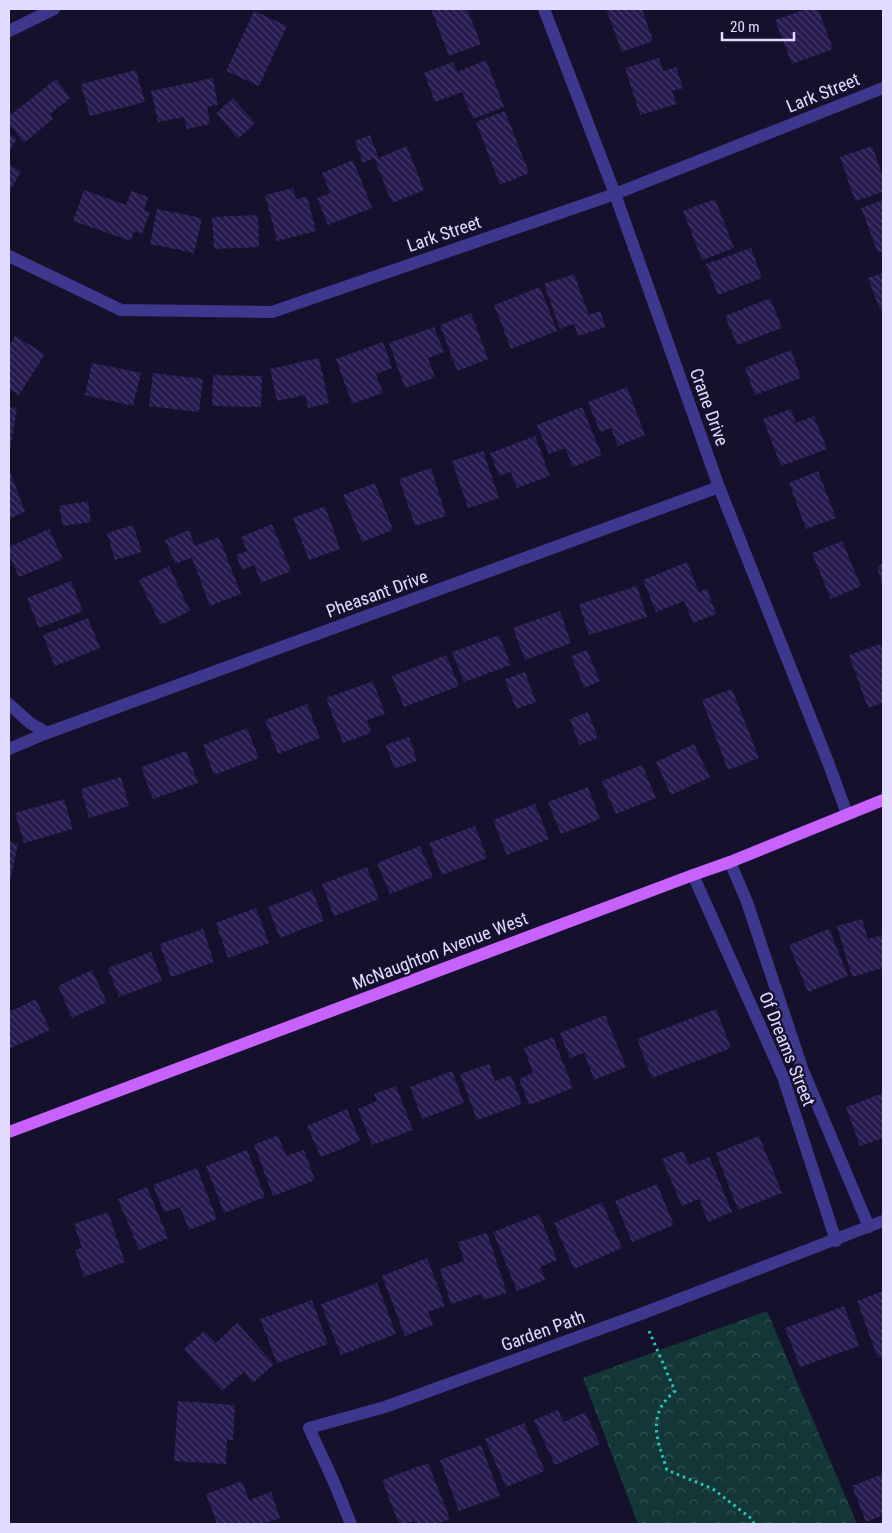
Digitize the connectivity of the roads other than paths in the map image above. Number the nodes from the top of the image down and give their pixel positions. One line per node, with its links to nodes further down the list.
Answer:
1 (54, 9): 3 (street)
2 (544, 9): 5 (street, Crane Drive)
3 (9, 31)
4 (883, 88): 5 (street, Lark Street)
5 (614, 194): 6 (street, Lark Street); 7 (street, Crane Drive)
6 (9, 256)
7 (720, 488): 9 (street, Pheasant Drive); 12 (street, Crane Drive)
8 (9, 704): 9 (street)
9 (47, 733): 10 (street, Pheasant Drive)
10 (9, 749)
11 (883, 800): 12 (main road, McNaughton Avenue West)
12 (847, 814): 13 (main road, McNaughton Avenue West)
13 (730, 862): 14 (main road, McNaughton Avenue West); 17 (street, Of Dreams Street)
14 (693, 874): 15 (main road, McNaughton Avenue West); 18 (street, Of Dreams Street)
15 (9, 1132)
16 (883, 1222): 17 (street, Garden Path)
17 (869, 1227): 18 (street, Garden Path)
18 (836, 1241): 19 (street, Garden Path)
19 (351, 1524)

